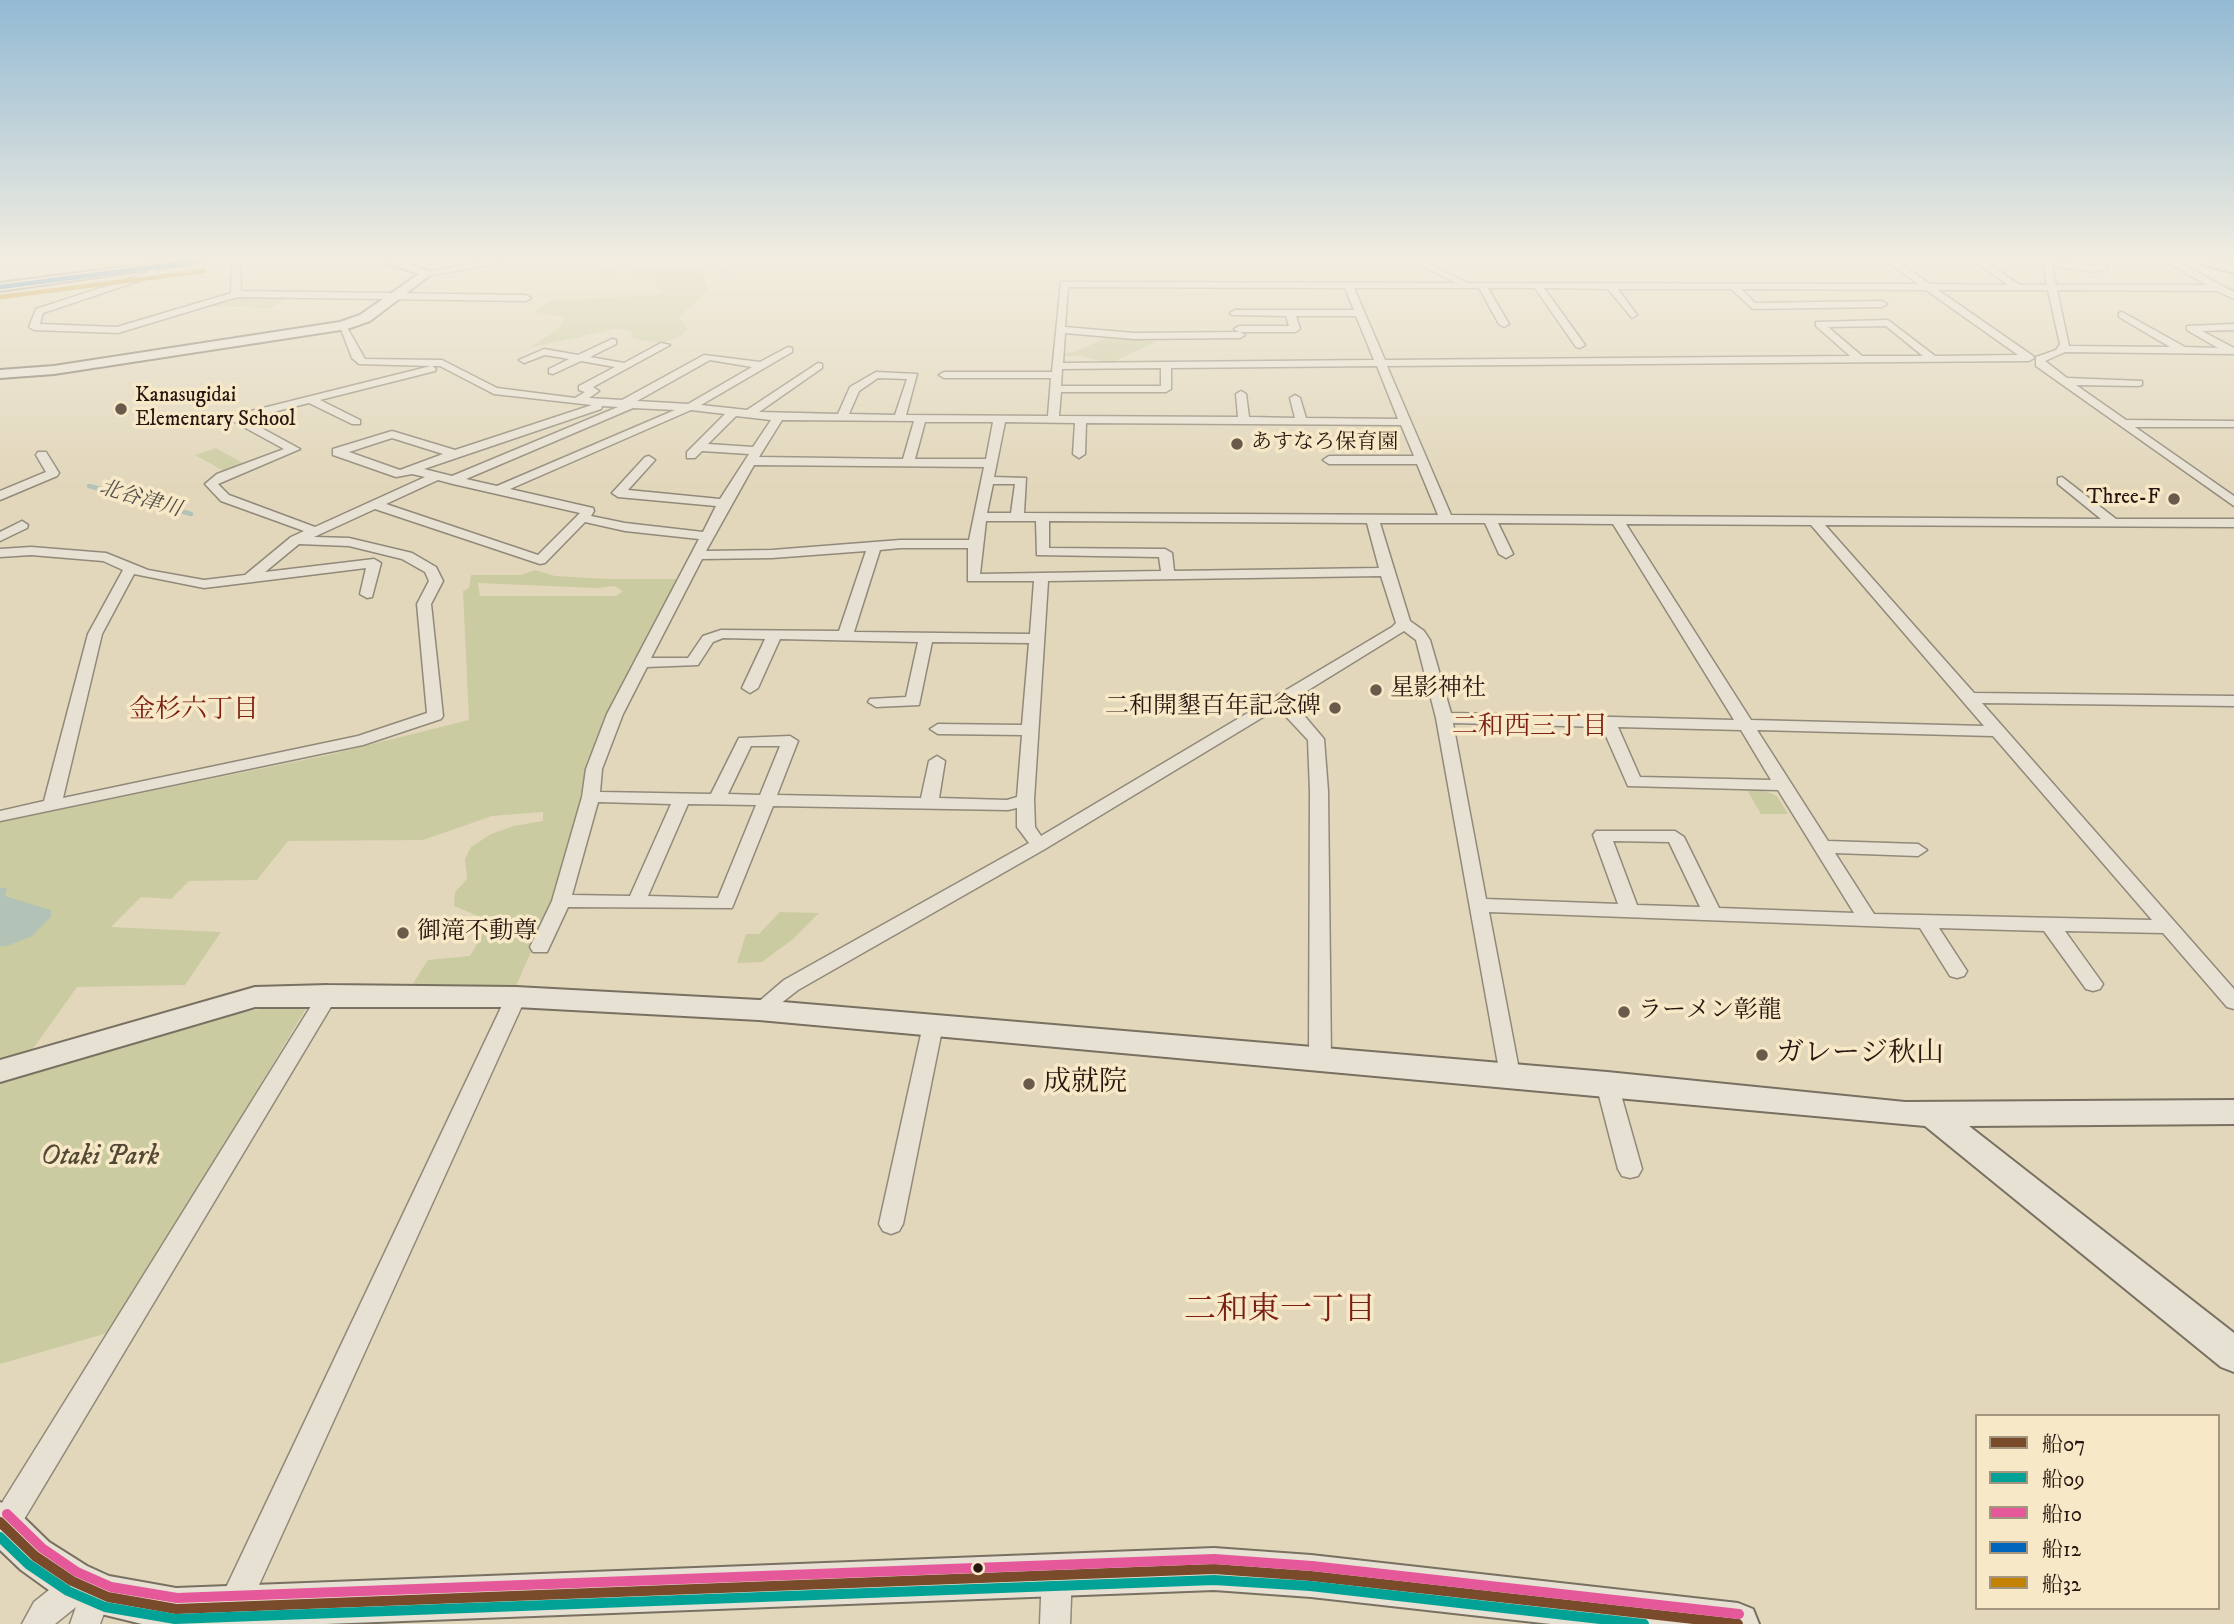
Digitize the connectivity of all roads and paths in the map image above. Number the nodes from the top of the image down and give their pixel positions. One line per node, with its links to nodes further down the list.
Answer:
1 (271, 337): 38 (street)
2 (347, 337): 32 (street)
3 (1059, 337): 36 (street)
4 (1143, 337): 18 (street)
5 (1240, 337): 18 (street)
6 (1269, 337): 18 (street)
7 (1368, 337): 30 (street)
8 (1574, 337): 19 (street)
9 (1834, 337): 27 (street)
10 (1905, 337): 26 (street)
11 (2000, 337): 28 (street)
12 (2063, 337): 20 (street)
13 (2160, 337): 23 (street)
14 (2206, 337): 24 (street)
15 (2100, 338): 22 (street)
16 (612, 342): 25 (street)
17 (665, 345): 34 (street)
18 (1242, 345): 30 (street); 31 (street)
19 (1580, 345)
20 (2062, 349): 22 (street); 28 (street)
21 (788, 350): 33 (street)
22 (2122, 351): 23 (street)
23 (2185, 351): 24 (street)
24 (2233, 351)
25 (579, 358): 29 (street); 34 (street); 37 (street)
26 (1932, 358): 27 (street); 28 (street)
27 (1859, 359): 30 (street)
28 (2033, 359): 40 (street)
29 (524, 360)
30 (1379, 362): 64 (street)
31 (1166, 364): 36 (street); 42 (street)
32 (447, 365): 44 (street); 46 (street)
33 (761, 365): 50 (street); 51 (street)
34 (625, 366): 47 (street)
35 (818, 366): 53 (street)
36 (1057, 370): 39 (street); 42 (street)
37 (552, 371)
38 (0, 373)
39 (944, 375)
40 (2062, 381): 41 (street); 65 (street)
41 (2138, 383)
42 (1055, 389): 59 (street)
43 (1241, 394): 61 (street)
44 (525, 396): 47 (street); 48 (street)
45 (1295, 398): 62 (street)
46 (310, 399): 63 (street); 98 (street)
47 (576, 401): 49 (street)
48 (503, 403)
49 (607, 403): 50 (street); 67 (street)
50 (627, 405): 51 (street); 78 (street)
51 (690, 407): 52 (street); 81 (street)
52 (734, 411): 53 (street); 70 (street)
53 (750, 413): 55 (street)
54 (993, 414): 58 (street); 59 (street); 75 (street)
55 (778, 416): 56 (street); 70 (street)
56 (842, 417): 57 (street); 57 (street)
57 (900, 417): 58 (street)
58 (921, 417): 74 (street)
59 (1053, 418): 60 (street)
60 (1081, 418): 61 (street); 68 (street)
61 (1244, 420): 62 (street)
62 (1301, 421): 64 (street)
63 (356, 422)
64 (1405, 422): 73 (street)
65 (2122, 424): 66 (street); 83 (street)
66 (2234, 424)
67 (455, 454): 76 (street); 76 (street)
68 (1079, 454)
69 (42, 455): 82 (street)
70 (752, 456): 74 (street); 85 (street)
71 (649, 460): 85 (street)
72 (1329, 460): 73 (street)
73 (1421, 460): 91 (street)
74 (908, 461): 75 (street)
75 (989, 463): 79 (street)
76 (411, 470): 77 (street)
77 (437, 476): 78 (street); 84 (street)
78 (453, 480): 81 (street)
79 (986, 480): 86 (street); 87 (street)
80 (2062, 481): 95 (street)
81 (498, 490): 89 (street)
82 (0, 496)
83 (2234, 502)
84 (374, 503): 89 (street); 98 (street)
85 (724, 503): 99 (street)
86 (981, 517): 87 (street); 102 (street)
87 (1017, 517): 88 (street)
88 (1043, 517): 90 (street); 109 (street)
89 (582, 518): 99 (street)
90 (1375, 519): 91 (street); 108 (street)
91 (1446, 519): 92 (street)
92 (1489, 519): 93 (street); 105 (street)
93 (1617, 520): 94 (street); 126 (street)
94 (1815, 522): 95 (street); 120 (street)
95 (2114, 523): 96 (street)
96 (2234, 523)
97 (22, 525): 100 (street)
98 (315, 531): 101 (street)
99 (706, 536): 106 (street)
100 (0, 537)
101 (296, 540): 111 (street); 138 (street)
102 (975, 544): 103 (street); 110 (street)
103 (874, 546): 106 (street); 115 (street)
104 (0, 553): 107 (street)
105 (1507, 554)
106 (699, 555): 118 (street)
107 (131, 570): 111 (street); 138 (street)
108 (1385, 572): 109 (street); 113 (street)
109 (1168, 576): 110 (street)
110 (1041, 578): 117 (street)
111 (248, 579): 112 (street)
112 (367, 594)
113 (1403, 623): 122 (street); 124 (street)
114 (775, 634): 115 (street); 118 (street); 119 (street)
115 (845, 636): 116 (street)
116 (926, 637): 117 (street); 121 (street)
117 (1038, 639): 128 (street)
118 (643, 663): 132 (street)
119 (750, 688)
120 (1969, 698): 123 (street); 129 (street)
121 (876, 702)
122 (1279, 702): 140 (street); 160 (street)
123 (2233, 703)
124 (1444, 718): 125 (street); 145 (street)
125 (1608, 722): 126 (street); 131 (street)
126 (1745, 724): 129 (street); 131 (street)
127 (938, 729): 128 (street)
128 (1029, 730): 134 (street)
129 (1997, 731): 151 (street)
130 (937, 761): 137 (street)
131 (1784, 785): 141 (street)
132 (591, 797): 133 (street); 143 (street)
133 (682, 799): 135 (street); 144 (street)
134 (1024, 800): 137 (street); 140 (street)
135 (716, 801): 136 (street); 136 (street)
136 (766, 802): 137 (street); 144 (street)
137 (929, 804)
138 (52, 806): 139 (street)
139 (0, 816)
140 (1039, 845): 158 (street)
141 (1822, 847): 142 (street); 148 (street)
142 (1918, 850)
143 (562, 901): 144 (street); 152 (street)
144 (637, 901)
145 (1477, 905): 146 (street); 162 (street)
146 (1630, 911): 147 (street); 147 (street)
147 (1713, 914): 148 (street)
148 (1868, 920): 149 (street)
149 (1924, 921): 150 (street); 153 (street)
150 (2049, 924): 151 (street); 154 (street)
151 (2168, 927): 157 (street)
152 (540, 947)
153 (1957, 971)
154 (2093, 984)
155 (328, 995): 156 (street); 161 (street); 169 (street)
156 (516, 997): 158 (street); 172 (street)
157 (2234, 1002)
158 (759, 1010): 159 (street)
159 (933, 1025): 160 (street); 167 (street)
160 (1320, 1059): 162 (street)
161 (0, 1071)
162 (1509, 1075): 163 (street)
163 (1607, 1084): 165 (street); 166 (street)
164 (2234, 1112): 165 (street)
165 (1931, 1113): 168 (street)
166 (1630, 1169)
167 (891, 1224)
168 (2234, 1355)
169 (2, 1524): 171 (street)
170 (1057, 1573): 172 (street); 174 (street); 175 (street)
171 (87, 1600): 172 (street); 173 (street)
172 (232, 1609)
173 (37, 1624)
174 (1055, 1624)
175 (1738, 1624)

